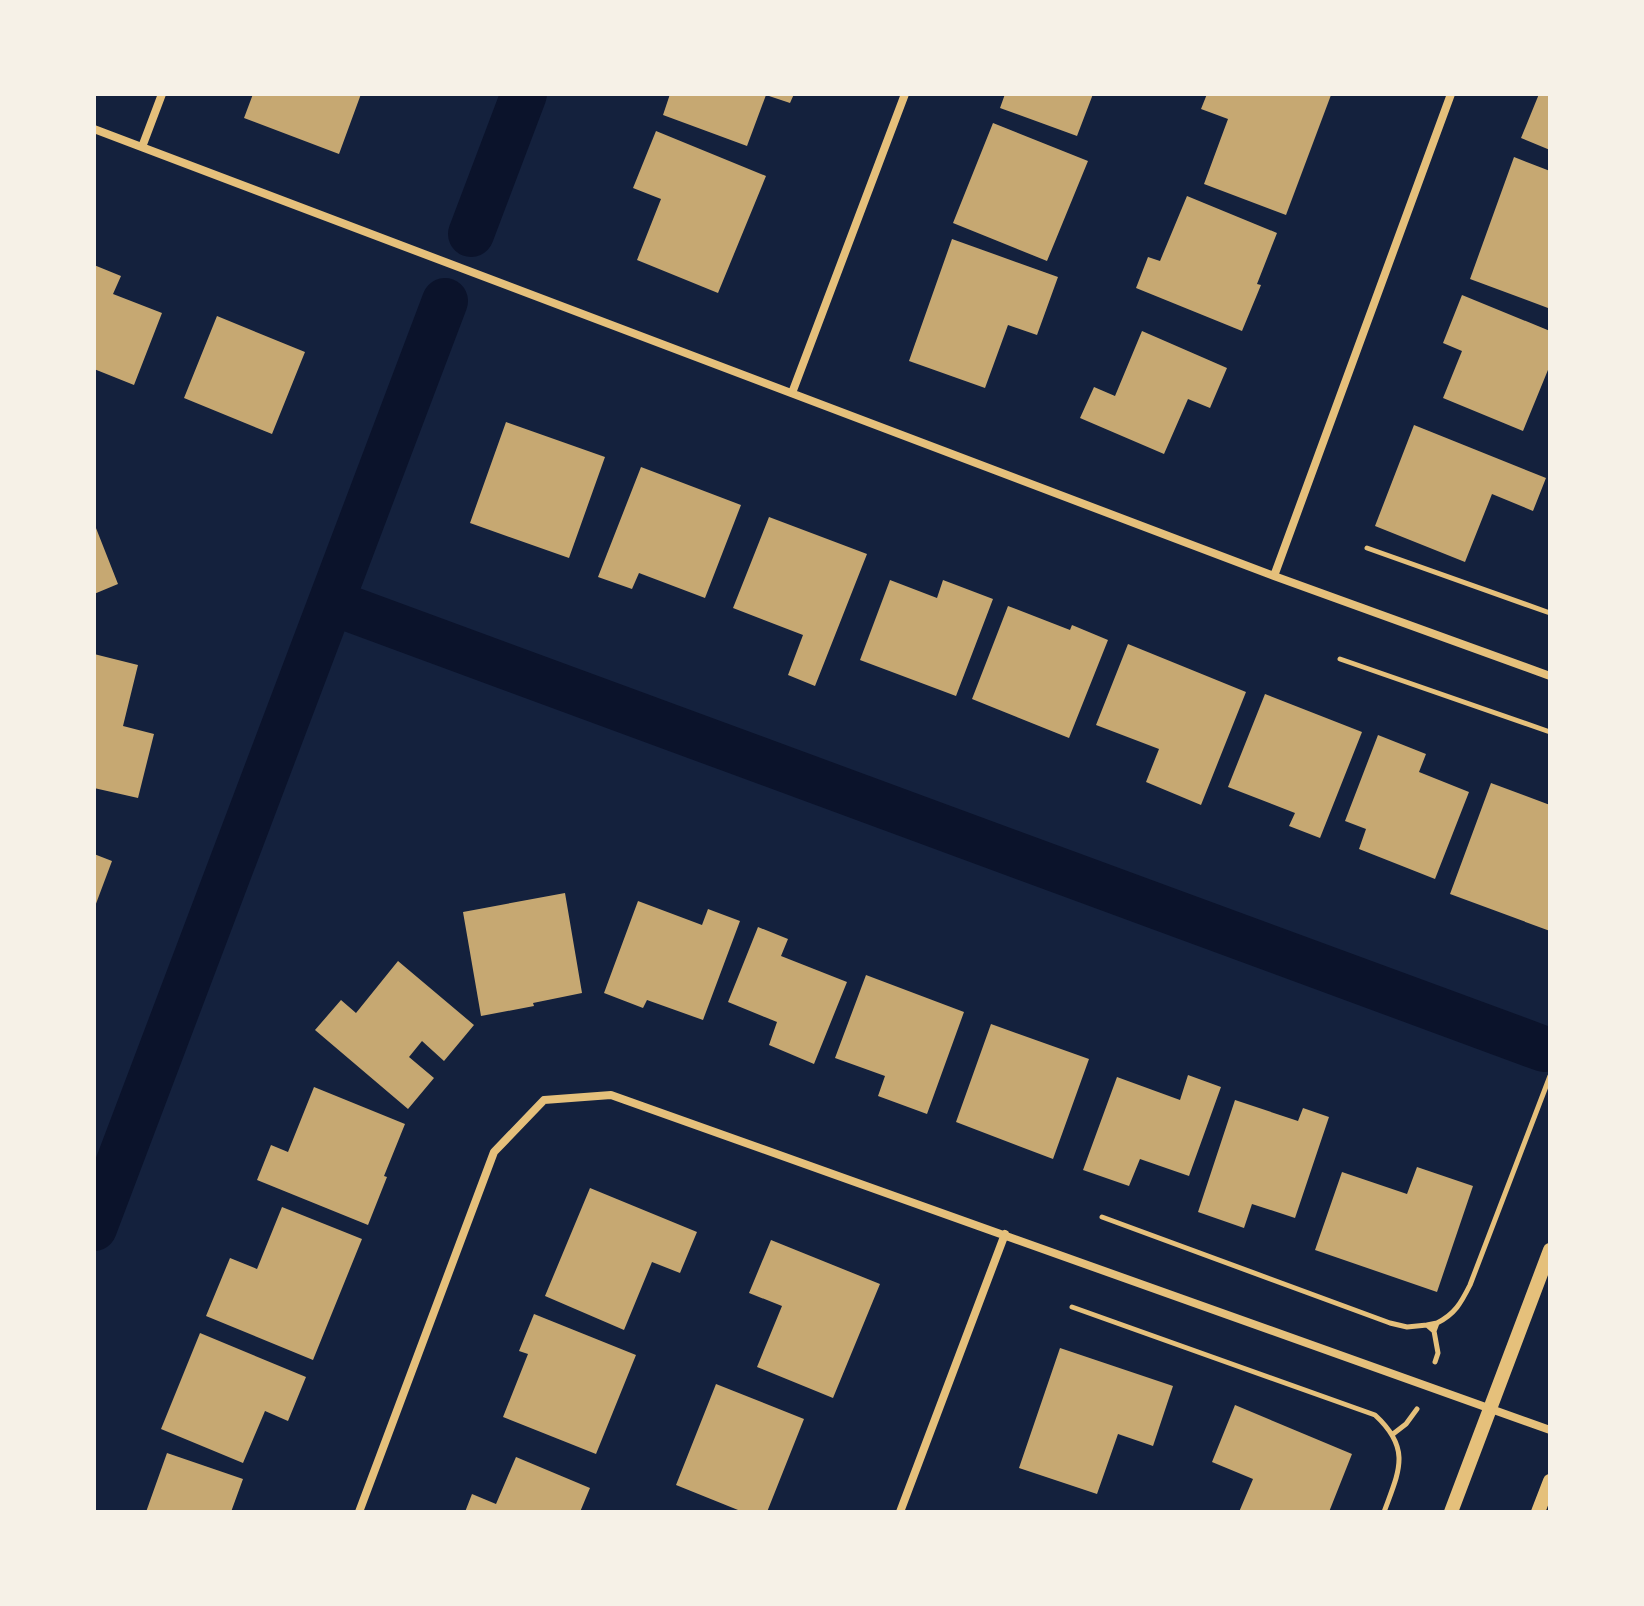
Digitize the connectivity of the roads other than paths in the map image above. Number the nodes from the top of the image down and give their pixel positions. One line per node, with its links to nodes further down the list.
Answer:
1 (162, 94): 5 (street)
2 (905, 94): 6 (street)
3 (1451, 94): 7 (street)
4 (94, 129): 5 (street)
5 (142, 147): 6 (street)
6 (792, 393): 7 (street)
7 (1274, 576): 8 (street)
8 (1550, 676)
9 (1005, 1234): 11 (street); 14 (street); 15 (street)
10 (1550, 1250): 11 (street)
11 (1491, 1407): 12 (street); 16 (street)
12 (1550, 1430)
13 (1550, 1481): 17 (street)
14 (359, 1512)
15 (900, 1512)
16 (1451, 1512)
17 (1538, 1512)

